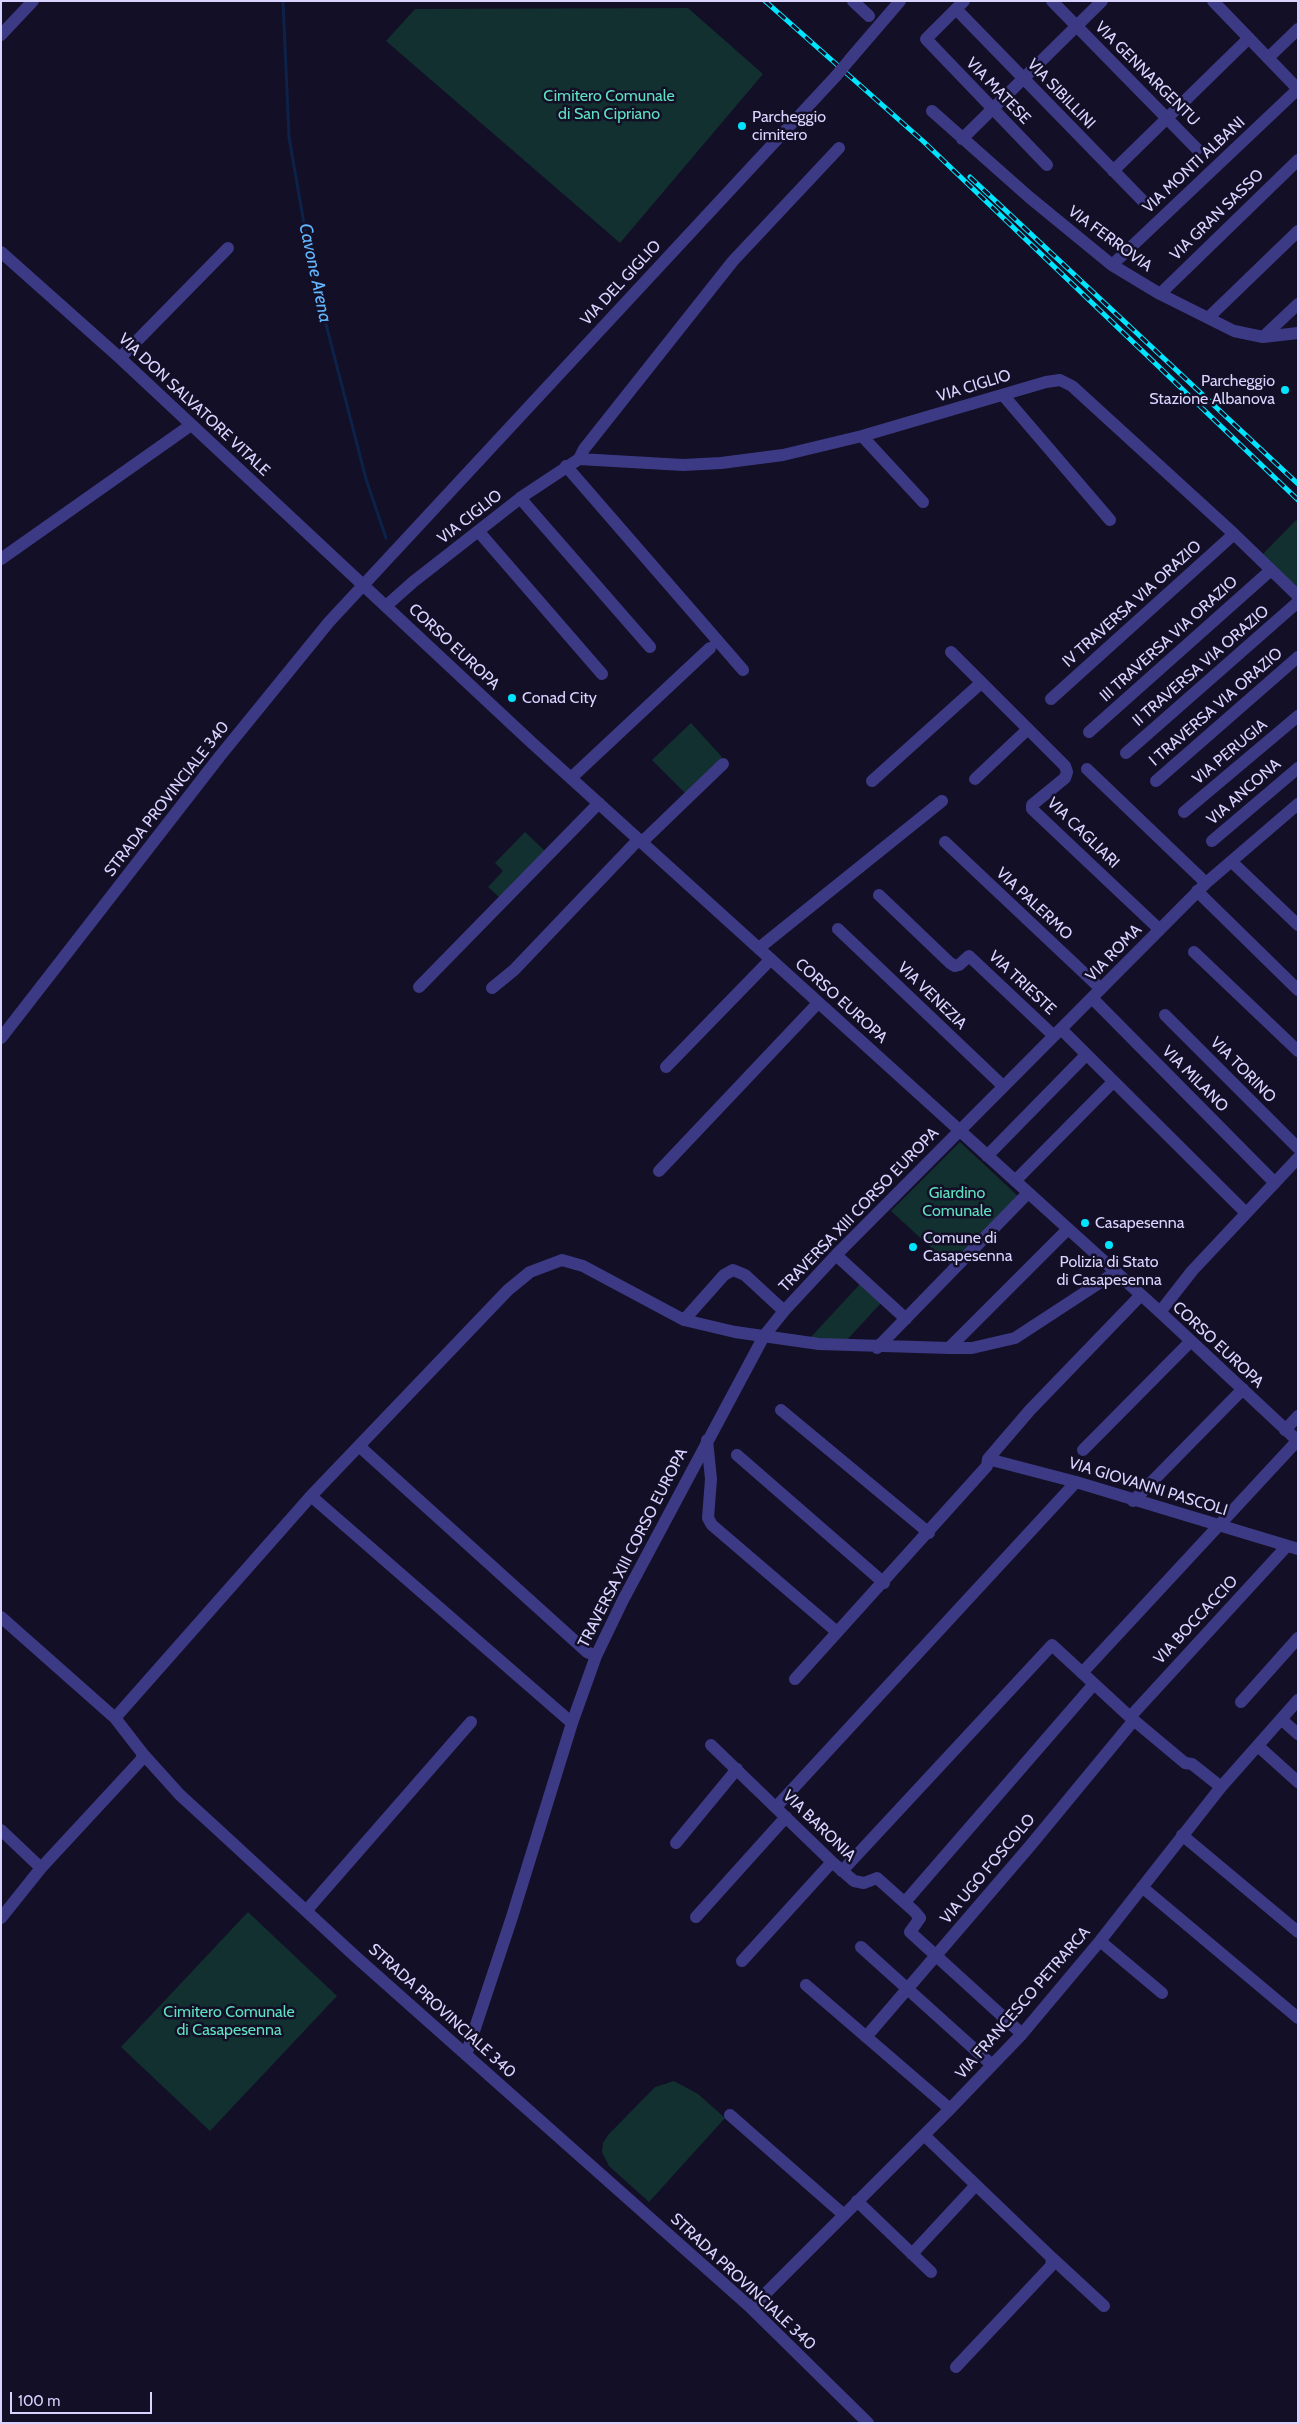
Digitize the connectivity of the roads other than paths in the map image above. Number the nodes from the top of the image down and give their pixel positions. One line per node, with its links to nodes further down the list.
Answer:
1 (33, 1): 11 (street)
2 (853, 1): 8 (street)
3 (900, 1): 48 (street, VIA DEL GIGLIO, bridge)
4 (1052, 1): 9 (street, VIA GENNARGENTU)
5 (1102, 1): 9 (street)
6 (1213, 1): 12 (street)
7 (960, 5): 14 (street, VIA SIBILLINI); 16 (street, VIA MATESE)
8 (869, 16)
9 (1077, 27): 14 (street); 18 (street, VIA GENNARGENTU)
10 (1298, 29): 13 (street)
11 (1, 35)
12 (1249, 38): 13 (street); 18 (street)
13 (1268, 58): 15 (street)
14 (1024, 80): 16 (street); 24 (street, VIA SIBILLINI)
15 (1298, 89): 29 (street, VIA MONTI ALBANI)
16 (994, 109): 19 (street); 23 (street, VIA MATESE)
17 (932, 111): 19 (street, VIA FERROVIA)
18 (1167, 118): 21 (street, VIA GENNARGENTU); 24 (street)
19 (962, 139): 29 (street, VIA FERROVIA)
20 (839, 148): 39 (street)
21 (1197, 149)
22 (1298, 160): 30 (street, VIA GRAN SASSO)
23 (1047, 165)
24 (1113, 171): 25 (street, VIA SIBILLINI)
25 (1144, 202)
26 (1298, 231): 32 (street)
27 (228, 248): 35 (street)
28 (1, 252): 35 (street, VIA DON SALVATORE VITALE)
29 (1112, 265): 30 (street, VIA FERROVIA)
30 (1160, 294): 32 (street, VIA FERROVIA)
31 (1298, 304): 34 (street)
32 (1208, 318): 34 (street, VIA FERROVIA)
33 (1298, 333): 34 (street, VIA FERROVIA)
34 (1263, 337)
35 (120, 358): 37 (street, VIA DON SALVATORE VITALE)
36 (1002, 394): 38 (street, VIA CIGLIO); 43 (street); 45 (street, VIA CIGLIO)
37 (191, 425): 46 (street); 48 (street, VIA DON SALVATORE VITALE)
38 (862, 436): 39 (street, VIA CIGLIO); 42 (street)
39 (580, 459): 40 (street, VIA CIGLIO)
40 (566, 466): 41 (street, VIA CIGLIO); 56 (street)
41 (520, 498): 44 (street, VIA CIGLIO); 52 (street)
42 (923, 502)
43 (1110, 520)
44 (479, 532): 51 (street, VIA CIGLIO); 57 (street)
45 (1234, 534): 47 (street, VIA CIGLIO); 59 (street, IV TRAVERSA VIA ORAZIO)
46 (1, 559)
47 (1271, 570): 49 (street, VIA CIGLIO); 62 (street, III TRAVERSA VIA ORAZIO)
48 (363, 584): 51 (street, CORSO EUROPA); 94 (street, STRADA PROVINCIALE 340)
49 (1298, 596)
50 (1298, 602): 63 (street, II TRAVERSA VIA ORAZIO)
51 (386, 606): 67 (street, CORSO EUROPA)
52 (650, 646)
53 (710, 648): 67 (street)
54 (951, 652): 58 (street, VIA CAGLIARI)
55 (1298, 657): 70 (street, I TRAVERSA VIA ORAZIO)
56 (744, 670)
57 (602, 674)
58 (981, 683): 61 (street, VIA CAGLIARI); 69 (street)
59 (1051, 698)
60 (1298, 716): 74 (street, VIA PERUGIA)
61 (1028, 729): 68 (street); 83 (street, VIA CAGLIARI)
62 (1089, 732)
63 (1126, 753)
64 (723, 764): 75 (street)
65 (1298, 768): 76 (street, VIA ANCONA)
66 (1087, 769): 79 (street)
67 (571, 778): 72 (street, CORSO EUROPA)
68 (975, 778)
69 (872, 781)
70 (1156, 781)
71 (942, 801): 84 (street)
72 (599, 803): 75 (street, CORSO EUROPA); 87 (street)
73 (1298, 804): 78 (street, VIA ROMA)
74 (1184, 812)
75 (640, 841): 84 (street, CORSO EUROPA); 88 (street)
76 (1212, 841)
77 (945, 842): 90 (street, VIA PALERMO)
78 (1232, 862): 79 (street, VIA ROMA); 81 (street)
79 (1201, 887): 83 (street, VIA ROMA); 89 (street)
80 (879, 895): 93 (street, VIA TRIESTE)
81 (1298, 925)
82 (838, 929): 99 (street, VIA VENEZIA)
83 (1159, 930): 90 (street, VIA ROMA)
84 (759, 948): 86 (street, CORSO EUROPA)
85 (1194, 952): 95 (street)
86 (771, 959): 91 (street, CORSO EUROPA); 97 (street)
87 (419, 987)
88 (492, 988)
89 (1298, 990)
90 (1097, 994): 93 (street, VIA ROMA); 106 (street, VIA MILANO)
91 (818, 1003): 100 (street, CORSO EUROPA); 104 (street)
92 (1165, 1016): 101 (street, VIA TORINO)
93 (1058, 1033): 96 (street); 99 (street, VIA ROMA)
94 (1, 1038)
95 (1298, 1051)
96 (1086, 1055): 98 (street); 102 (street)
97 (666, 1067)
98 (1112, 1082): 105 (street); 108 (street)
99 (1003, 1086): 100 (street, VIA ROMA)
100 (959, 1130): 102 (street, CORSO EUROPA); 110 (street, TRAVERSA XIII CORSO EUROPA)
101 (1298, 1148)
102 (987, 1156): 105 (street, CORSO EUROPA)
103 (1298, 1158): 106 (street)
104 (659, 1171)
105 (1014, 1181): 107 (street, CORSO EUROPA)
106 (1275, 1183): 108 (street)
107 (1028, 1193): 109 (street, CORSO EUROPA); 115 (street)
108 (1246, 1213): 114 (street)
109 (1068, 1229): 111 (street, CORSO EUROPA); 120 (street)
110 (836, 1254): 113 (street, TRAVERSA XIII CORSO EUROPA); 115 (street)
111 (1116, 1272): 112 (street, CORSO EUROPA); 120 (street)
112 (1141, 1295): 114 (street, CORSO EUROPA); 130 (street)
113 (784, 1311): 116 (street); 117 (street, TRAVERSA XIII CORSO EUROPA)
114 (1160, 1312): 118 (street, CORSO EUROPA)
115 (906, 1319): 119 (street)
116 (684, 1320): 117 (street); 127 (street)
117 (764, 1336): 119 (street); 125 (street, TRAVERSA XIII CORSO EUROPA)
118 (1191, 1341): 121 (street, CORSO EUROPA); 128 (street)
119 (877, 1348): 120 (street)
120 (949, 1348)
121 (1243, 1389): 124 (street, CORSO EUROPA); 133 (street)
122 (781, 1410): 135 (street)
123 (1298, 1416): 124 (street)
124 (1285, 1430): 126 (street, CORSO EUROPA)
125 (707, 1440): 139 (street); 141 (street, TRAVERSA XIII CORSO EUROPA)
126 (1297, 1441): 134 (street)
127 (359, 1446): 132 (street); 141 (street)
128 (1083, 1450)
129 (737, 1455): 137 (street)
130 (988, 1459): 131 (street, VIA GIOVANNI PASCOLI); 135 (street)
131 (1076, 1482): 133 (street, VIA GIOVANNI PASCOLI); 159 (street)
132 (311, 1496): 147 (street); 151 (street)
133 (1133, 1501): 134 (street, VIA GIOVANNI PASCOLI)
134 (1218, 1526): 136 (street, VIA GIOVANNI PASCOLI); 142 (street)
135 (929, 1533): 137 (street)
136 (1292, 1547): 148 (street, VIA BOCCACCIO)
137 (884, 1583): 139 (street)
138 (1, 1617): 147 (street, STRADA PROVINCIALE 340)
139 (837, 1632): 143 (street)
140 (1298, 1638): 146 (street)
141 (596, 1656): 151 (street, TRAVERSA XIII CORSO EUROPA)
142 (1082, 1672): 144 (street); 166 (street)
143 (796, 1679)
144 (1094, 1684): 148 (street); 168 (street)
145 (1298, 1700): 149 (street, VIA FRANCESCO PETRARCA)
146 (1241, 1702)
147 (115, 1718): 155 (street, STRADA PROVINCIALE 340)
148 (1132, 1718): 158 (street); 175 (street, VIA UGO FOSCOLO)
149 (1281, 1719): 152 (street); 154 (street, VIA FRANCESCO PETRARCA)
150 (471, 1722): 169 (street)
151 (572, 1723): 183 (street, TRAVERSA XIII CORSO EUROPA)
152 (1298, 1734)
153 (711, 1745): 156 (street, VIA BARONIA)
154 (1258, 1746): 157 (street); 158 (street, VIA FRANCESCO PETRARCA)
155 (143, 1754): 165 (street); 169 (street, STRADA PROVINCIALE 340)
156 (737, 1769): 159 (street, VIA BARONIA); 163 (street)
157 (1298, 1782)
158 (1221, 1787): 162 (street, VIA FRANCESCO PETRARCA)
159 (776, 1807): 160 (street, VIA BARONIA)
160 (786, 1817): 164 (street, VIA BARONIA); 170 (street)
161 (1, 1830): 165 (street)
162 (1182, 1836): 167 (street, VIA FRANCESCO PETRARCA); 172 (street)
163 (676, 1843)
164 (832, 1862): 166 (street, VIA BARONIA); 176 (street)
165 (41, 1868): 171 (street)
166 (842, 1871): 168 (street, VIA BARONIA)
167 (1142, 1887): 173 (street, VIA FRANCESCO PETRARCA); 180 (street)
168 (905, 1902): 175 (street, VIA BARONIA)
169 (306, 1911): 183 (street, STRADA PROVINCIALE 340)
170 (696, 1917)
171 (1, 1918)
172 (1298, 1932)
173 (1100, 1941): 179 (street); 181 (street, VIA FRANCESCO PETRARCA)
174 (861, 1947): 178 (street)
175 (936, 1956): 178 (street, VIA UGO FOSCOLO); 181 (street, VIA BARONIA)
176 (742, 1960)
177 (806, 1985): 182 (street)
178 (907, 1989): 182 (street, VIA UGO FOSCOLO); 184 (street)
179 (1162, 1993)
180 (1298, 2018)
181 (1022, 2034): 184 (street, VIA FRANCESCO PETRARCA)
182 (866, 2037): 185 (street)
183 (466, 2055): 195 (street, STRADA PROVINCIALE 340)
184 (992, 2065): 185 (street, VIA FRANCESCO PETRARCA)
185 (950, 2109): 187 (street, VIA FRANCESCO PETRARCA)
186 (730, 2115): 190 (street)
187 (924, 2135): 188 (street); 189 (street, VIA FRANCESCO PETRARCA)
188 (975, 2186): 191 (street); 192 (street)
189 (857, 2201): 190 (street, VIA FRANCESCO PETRARCA); 191 (street)
190 (844, 2215): 195 (street, VIA FRANCESCO PETRARCA)
191 (912, 2254): 193 (street)
192 (1052, 2258): 194 (street); 196 (street)
193 (931, 2272)
194 (1104, 2306)
195 (751, 2308): 197 (street, STRADA PROVINCIALE 340)
196 (956, 2367)
197 (868, 2423)

